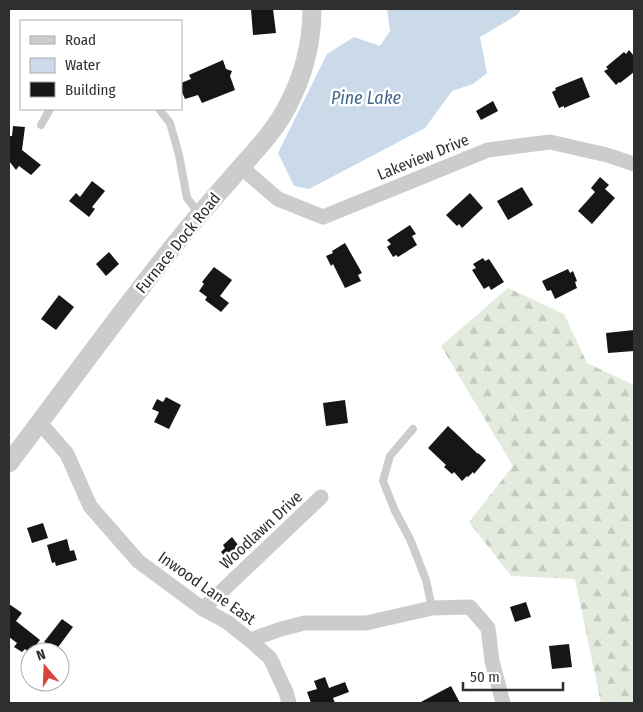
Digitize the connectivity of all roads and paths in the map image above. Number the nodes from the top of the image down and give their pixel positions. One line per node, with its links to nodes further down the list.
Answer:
1 (312, 9): 6 (street, Furnace Dock Road)
2 (49, 110): 4 (lane)
3 (160, 110): 7 (lane)
4 (40, 125)
5 (634, 164): 6 (street, Lakeview Drive)
6 (241, 167): 7 (street, Furnace Dock Road)
7 (200, 215): 8 (street, Furnace Dock Road)
8 (40, 423): 10 (street, Furnace Dock Road); 13 (street, Inwood Lane East)
9 (413, 429): 12 (lane)
10 (9, 463)
11 (321, 497): 13 (street, Woodlawn Drive)
12 (432, 608): 14 (street, Inwood Lane East); 16 (street, Inwood Lane East)
13 (203, 609): 14 (street, Inwood Lane East)
14 (250, 640): 15 (street)
15 (288, 703)
16 (503, 703)

